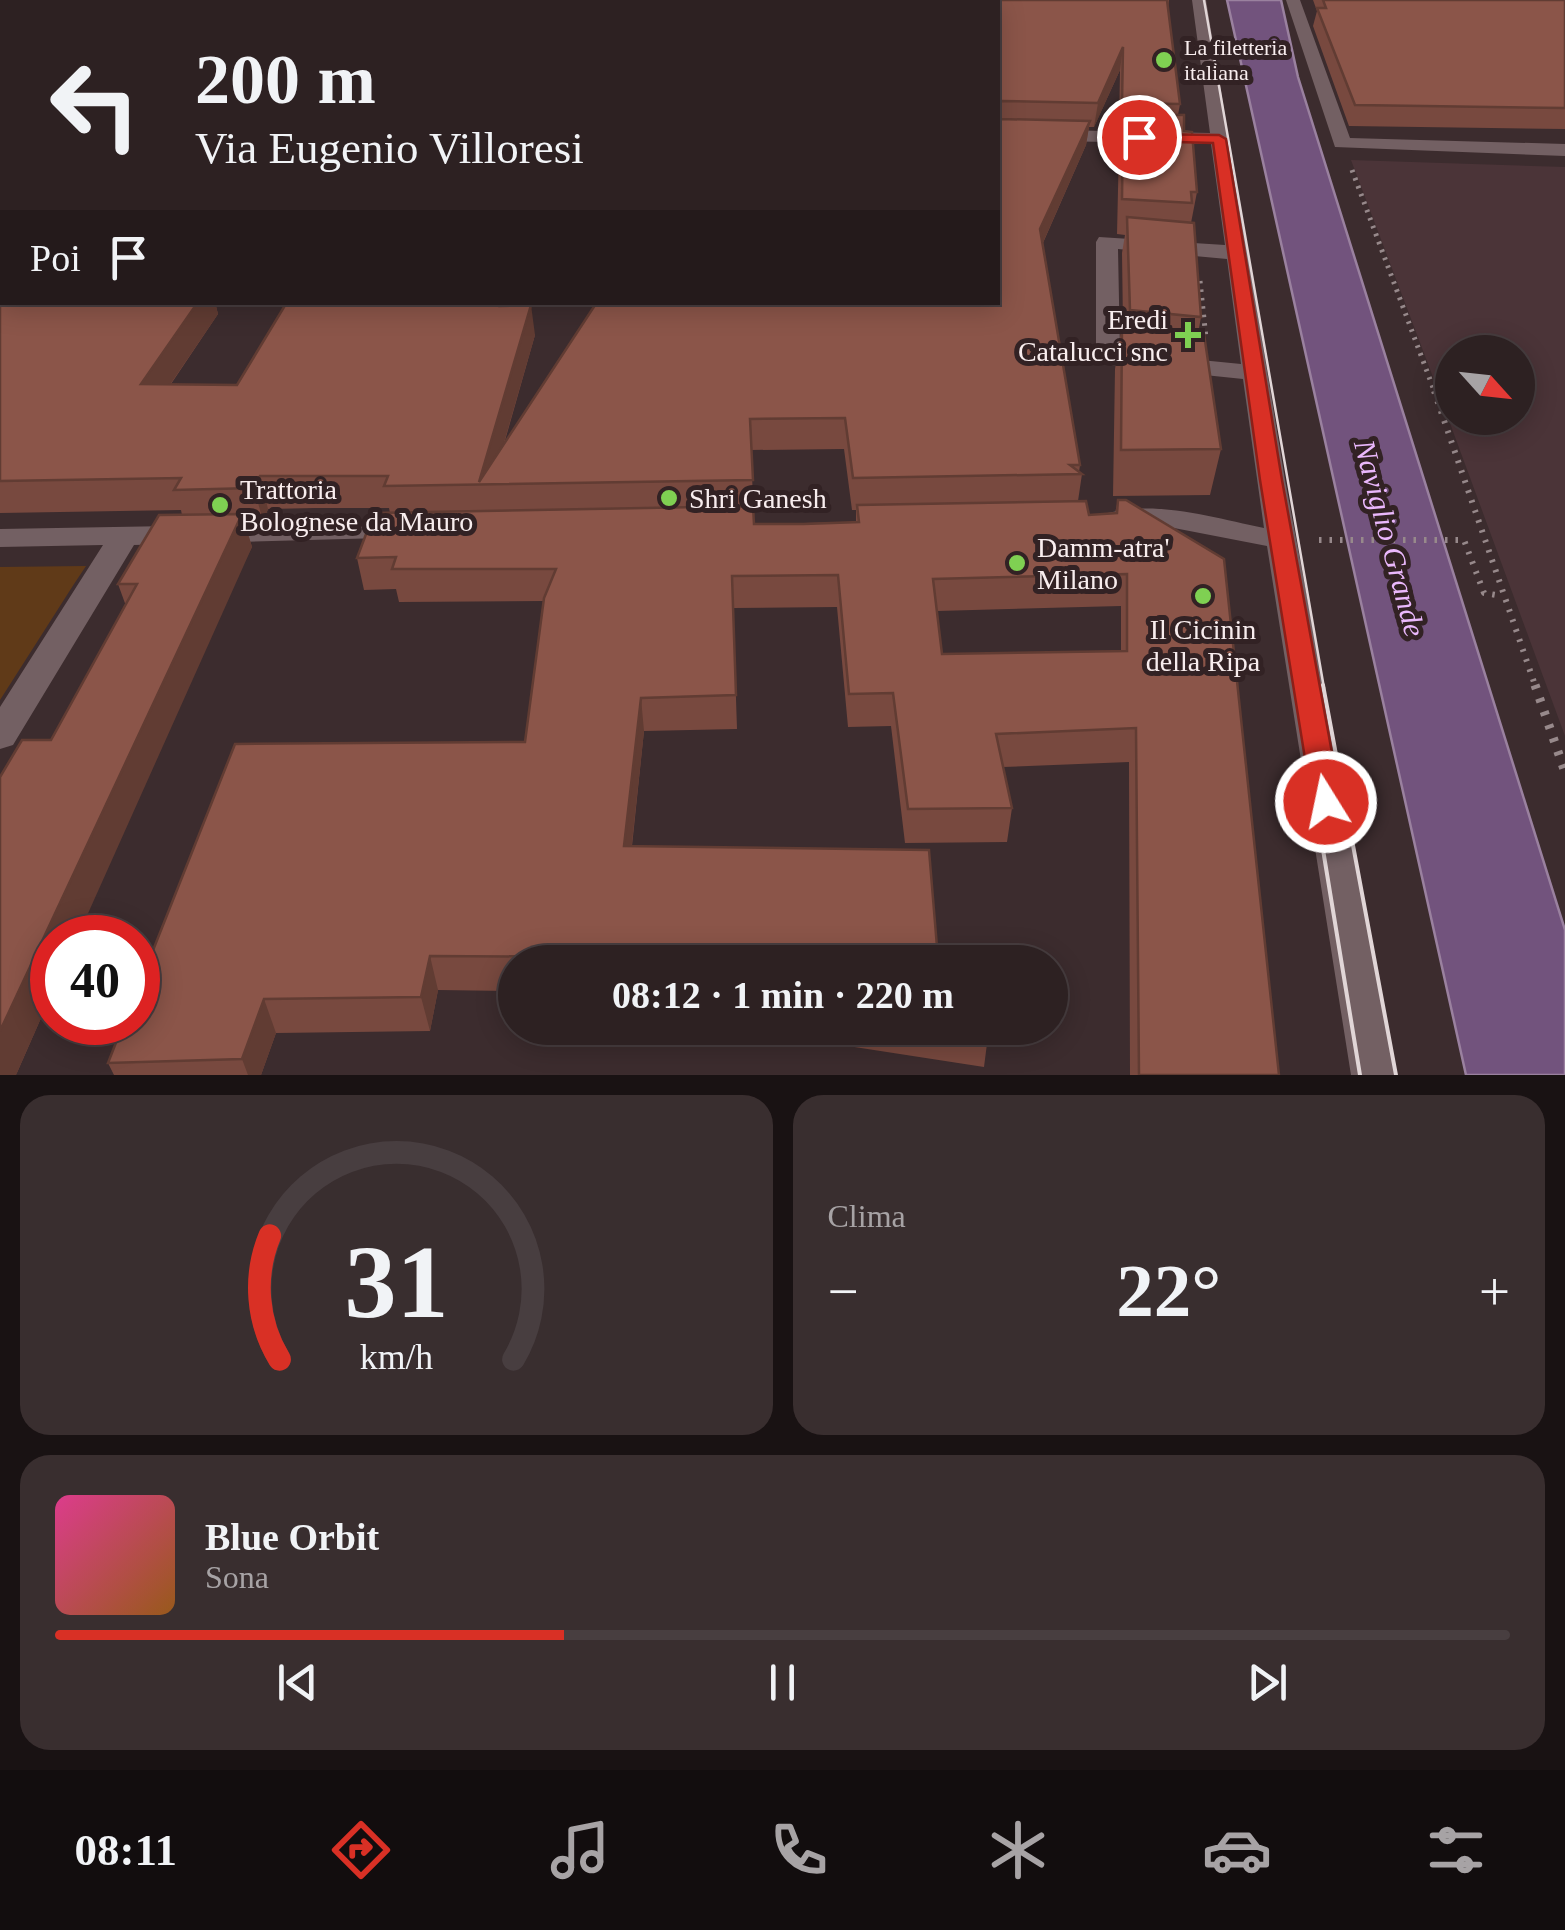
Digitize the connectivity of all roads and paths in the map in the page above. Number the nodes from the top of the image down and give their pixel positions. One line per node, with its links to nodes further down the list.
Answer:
1 (1198, 0): 4 (street)
2 (1293, 0): 5 (street)
3 (1000, 135): 4 (street)
4 (1219, 139): 7 (street)
5 (1342, 143): 6 (street); 16 (path)
6 (1565, 150)
7 (1236, 253): 10 (street); 10 (street)
8 (1200, 276): 9 (path)
9 (1207, 349)
10 (1255, 373): 15 (street)
11 (1087, 519): 15 (street)
12 (438, 531): 13 (street)
13 (124, 536): 14 (street); 17 (street)
14 (0, 538)
15 (1300, 540): 16 (path); 19 (street)
16 (1502, 596): 18 (path)
17 (0, 736)
18 (1565, 772)
19 (1374, 1075)

